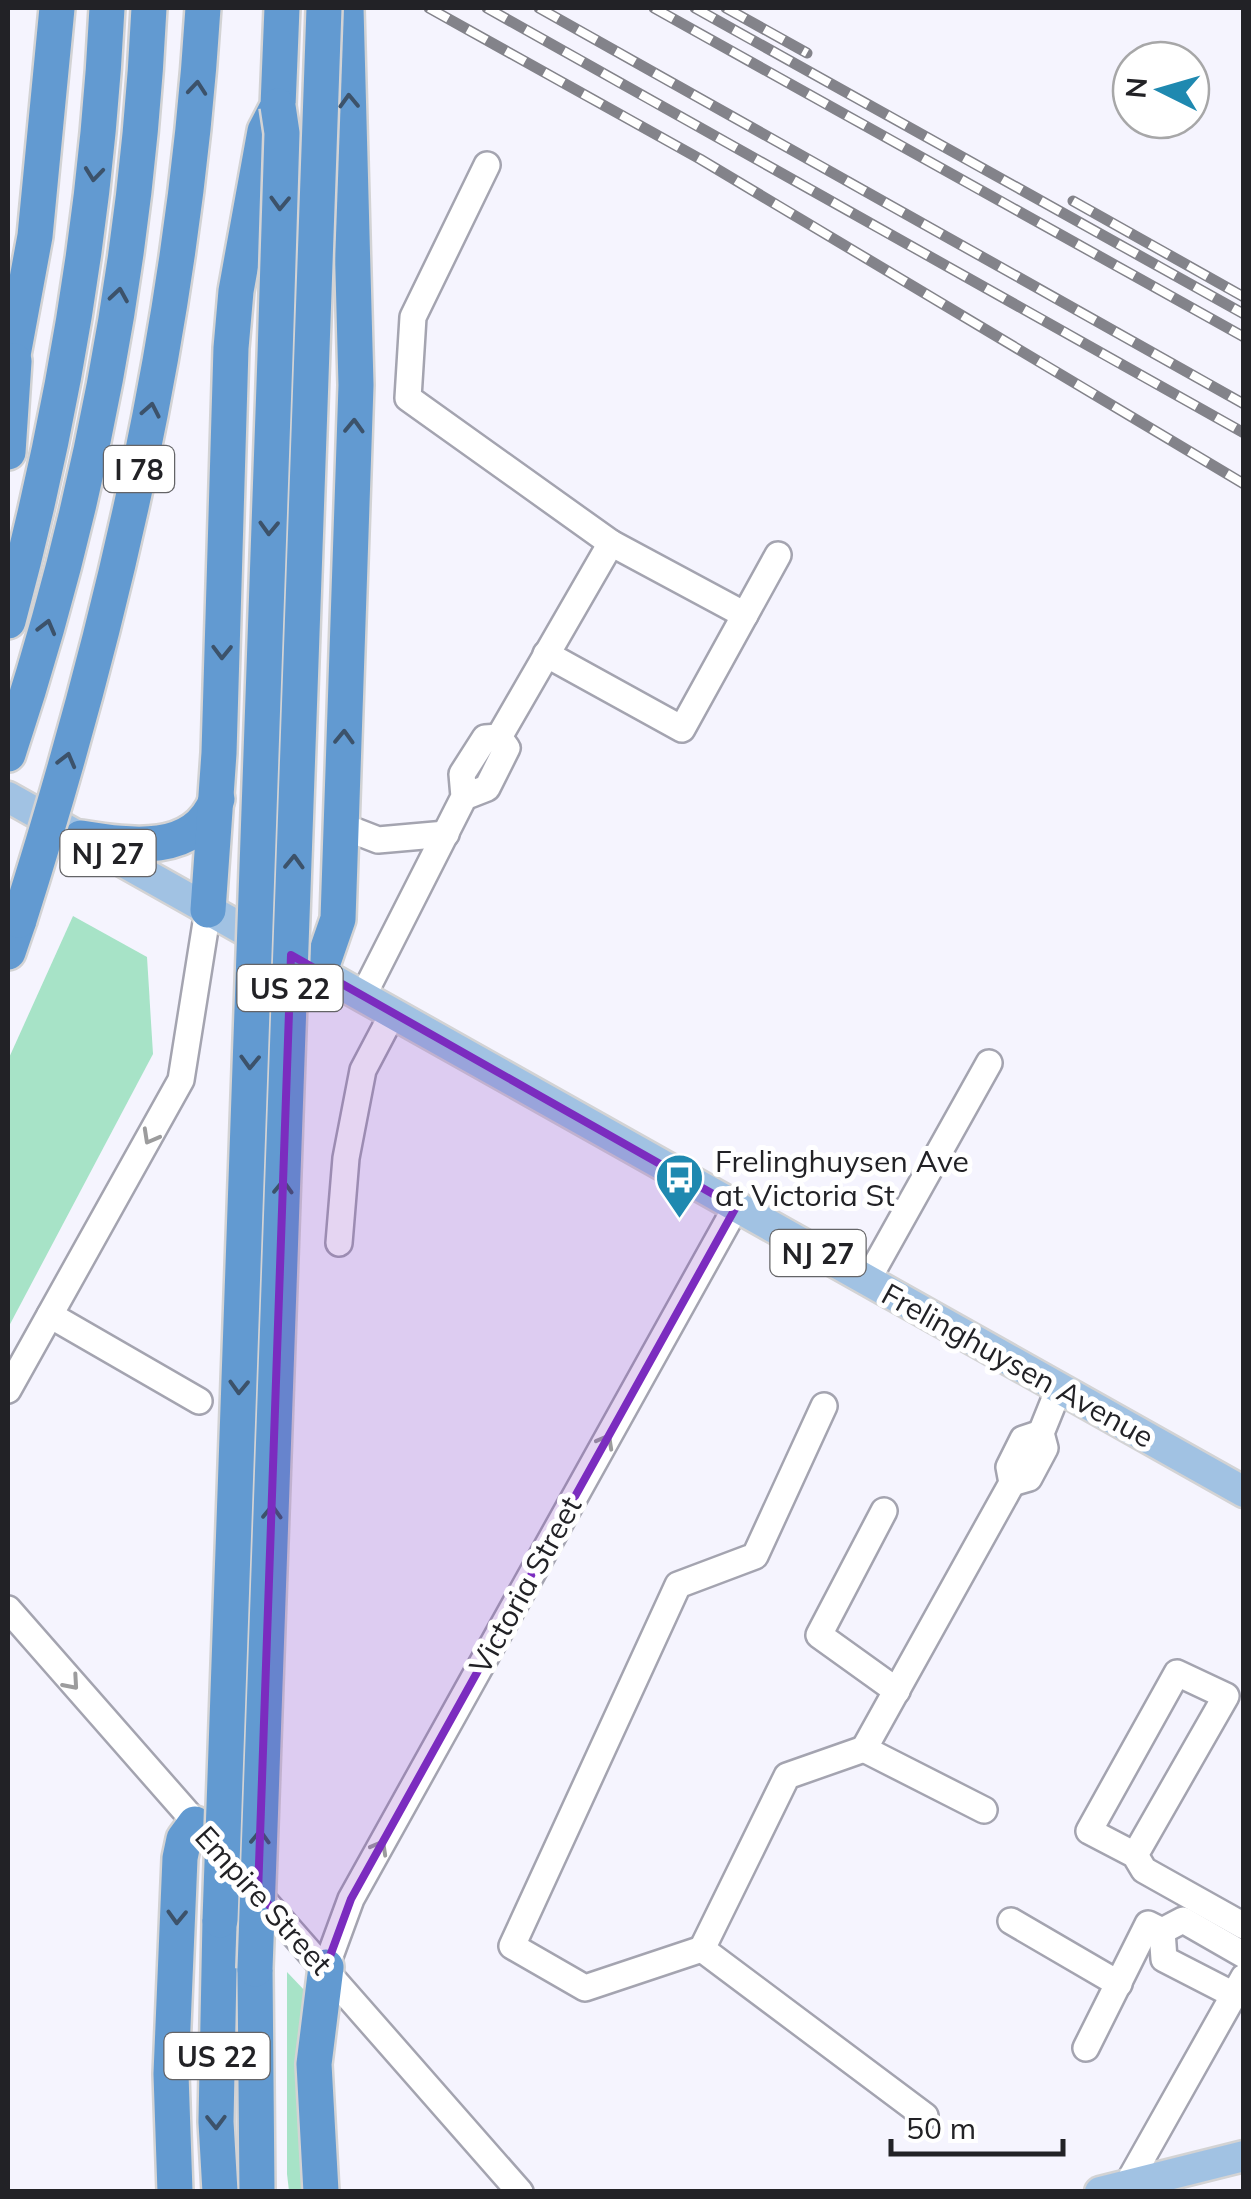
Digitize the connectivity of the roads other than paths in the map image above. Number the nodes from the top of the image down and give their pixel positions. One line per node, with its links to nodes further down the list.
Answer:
1 (57, 8): 10 (highway)
2 (107, 8): 12 (highway, one-way to 12)
3 (149, 8): 19 (highway, I 78, one-way to 3)
4 (203, 8): 26 (highway, I 78, one-way to 4, bridge)
5 (282, 8): 8 (highway, US 22)
6 (324, 8): 61 (highway, US 22, one-way to 6, bridge)
7 (346, 8): 22 (highway, one-way to 7)
8 (278, 106): 21 (highway, one-way to 21); 60 (highway, US 22, one-way to 60, bridge)
9 (486, 165): 13 (street)
10 (11, 371): 11 (highway)
11 (8, 452)
12 (46, 464): 15 (highway); 17 (highway)
13 (611, 543): 16 (street); 18 (street)
14 (778, 555): 16 (street)
15 (8, 574)
16 (745, 615): 18 (street)
17 (8, 621)
18 (546, 654): 23 (street)
19 (8, 754)
20 (8, 797): 24 (main road, Frelinghuysen Avenue / NJ 27)
21 (217, 800): 24 (highway); 25 (highway)
22 (342, 826): 23 (street); 27 (highway)
23 (446, 834): 28 (street)
24 (81, 838): 25 (main road, Frelinghuysen Avenue / NJ 27)
25 (208, 910): 27 (main road, Frelinghuysen Avenue / NJ 27); 34 (street, one-way to 34)
26 (14, 936)
27 (320, 971): 28 (main road, Frelinghuysen Avenue / NJ 27)
28 (363, 996): 29 (main road, Frelinghuysen Avenue / NJ 27)
29 (393, 1013): 31 (main road, Frelinghuysen Avenue / NJ 27); 32 (street)
30 (989, 1063): 33 (street)
31 (736, 1207): 33 (main road, Frelinghuysen Avenue / NJ 27); 52 (street, Victoria Street, one-way to 31)
32 (339, 1243)
33 (867, 1281): 36 (main road, Frelinghuysen Avenue / NJ 27)
34 (50, 1315): 35 (street); 37 (street)
35 (8, 1390)
36 (1058, 1391): 39 (main road, Frelinghuysen Avenue / NJ 27); 42 (street)
37 (199, 1401)
38 (824, 1406): 50 (street)
39 (1244, 1492)
40 (884, 1511): 42 (street)
41 (8, 1610): 45 (street, Empire Street, one-way to 45)
42 (897, 1691): 43 (street)
43 (864, 1749): 44 (street); 50 (street)
44 (984, 1810)
45 (195, 1824): 52 (street, Empire Street); 59 (highway, one-way to 59)
46 (1135, 1856): 46 (street); 48 (street)
47 (1011, 1921): 53 (street)
48 (1244, 1926)
49 (1162, 1931): 51 (street); 53 (street); 54 (street)
50 (702, 1949): 56 (street)
51 (1244, 1955)
52 (326, 1967): 62 (highway); 63 (street, Empire Street)
53 (1119, 1984): 55 (street)
54 (1238, 1986): 58 (street)
55 (1086, 2048)
56 (926, 2116)
57 (1244, 2156): 58 (main road)
58 (1114, 2187)
59 (175, 2192)
60 (220, 2192)
61 (257, 2192)
62 (320, 2192)
63 (520, 2192)

